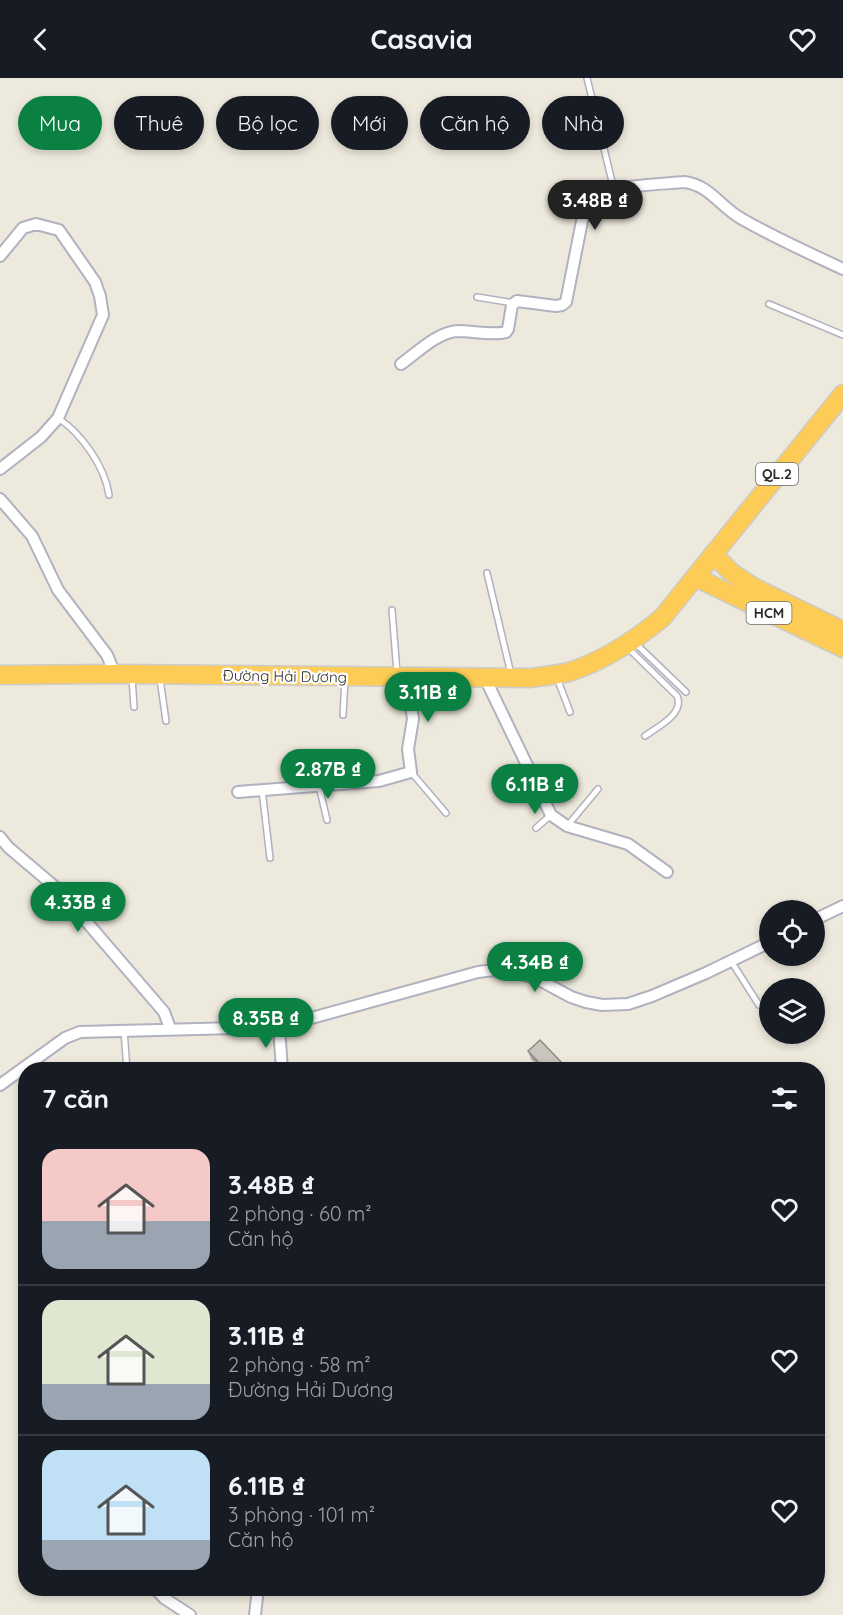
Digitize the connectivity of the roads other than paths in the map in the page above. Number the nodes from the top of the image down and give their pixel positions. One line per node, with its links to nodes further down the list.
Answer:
1 (587, 78): 2 (lane)
2 (614, 190): 4 (street); 6 (street)
3 (0, 256): 11 (street)
4 (843, 269)
5 (477, 297): 6 (lane)
6 (514, 303): 9 (street)
7 (769, 304): 8 (lane)
8 (843, 334)
9 (401, 364)
10 (843, 394): 15 (highway, Đường Hải Dương / QL.2)
11 (58, 418): 12 (street); 13 (lane)
12 (0, 469)
13 (109, 495)
14 (0, 500): 22 (street)
15 (712, 554): 17 (highway, Đường Hải Dương / QL.2); 19 (highway, HCM)
16 (487, 573): 29 (lane)
17 (695, 577): 20 (highway, Đường Hải Dương / QL.2); 21 (highway, HCM)
18 (392, 610): 27 (lane)
19 (843, 631)
20 (629, 643): 24 (highway, Đường Hải Dương / QL.2); 30 (lane); 35 (lane)
21 (843, 648)
22 (123, 674): 23 (highway, Đường Hải Dương / QL.2); 25 (highway, Đường Hải Dương / QL.2); 31 (lane)
23 (159, 674): 26 (highway, Đường Hải Dương / QL.2); 34 (lane)
24 (555, 674): 29 (highway, Đường Hải Dương / QL.2); 32 (lane)
25 (0, 675)
26 (345, 677): 27 (highway, Đường Hải Dương / QL.2); 33 (lane)
27 (402, 678): 28 (highway, Đường Hải Dương / QL.2); 36 (street)
28 (485, 678): 29 (highway, Đường Hải Dương / QL.2); 42 (street)
29 (513, 678)
30 (686, 692)
31 (134, 707)
32 (570, 712)
33 (343, 715)
34 (166, 722)
35 (645, 736)
36 (411, 772): 37 (street); 41 (lane)
37 (319, 786): 39 (street); 43 (lane)
38 (598, 789): 44 (lane)
39 (262, 790): 40 (street); 47 (lane)
40 (238, 792)
41 (446, 813)
42 (551, 815): 44 (street); 45 (lane)
43 (327, 820)
44 (567, 826): 48 (street)
45 (536, 828)
46 (0, 837): 55 (street)
47 (270, 858)
48 (667, 872)
49 (843, 906): 50 (street)
50 (825, 915)
51 (759, 947): 52 (street)
52 (730, 961): 53 (lane); 54 (street)
53 (759, 1005)
54 (279, 1026): 55 (street); 59 (street)
55 (170, 1029): 56 (street)
56 (124, 1030): 57 (street); 58 (lane)
57 (33, 1062)
58 (126, 1062)
59 (281, 1062)
60 (18, 1072): 61 (street)
61 (0, 1085)
62 (162, 1596): 64 (street)
63 (257, 1596): 65 (street)
64 (190, 1615)
65 (255, 1615)

